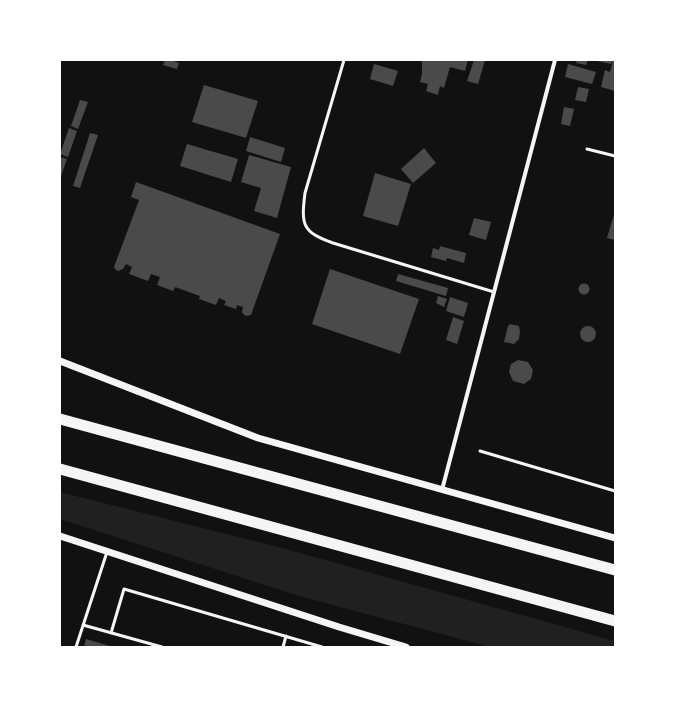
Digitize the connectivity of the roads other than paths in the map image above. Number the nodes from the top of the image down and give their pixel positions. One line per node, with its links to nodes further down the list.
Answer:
1 (344, 60): 5 (lane)
2 (555, 60): 5 (street)
3 (587, 149): 4 (lane)
4 (615, 156)
5 (494, 292): 12 (street)
6 (60, 361): 12 (street)
7 (60, 419): 17 (highway)
8 (480, 451): 13 (lane)
9 (60, 469): 11 (highway)
10 (60, 477): 11 (highway)
11 (96, 480): 18 (highway)
12 (442, 490): 15 (street)
13 (615, 490)
14 (60, 536): 16 (street)
15 (615, 538)
16 (107, 552): 19 (lane); 26 (street)
17 (615, 570)
18 (615, 621)
19 (83, 625): 20 (lane); 22 (lane)
20 (111, 633): 21 (lane); 23 (lane)
21 (286, 636): 24 (lane); 25 (lane)
22 (76, 647)
23 (162, 647)
24 (283, 647)
25 (322, 647)
26 (406, 647)

